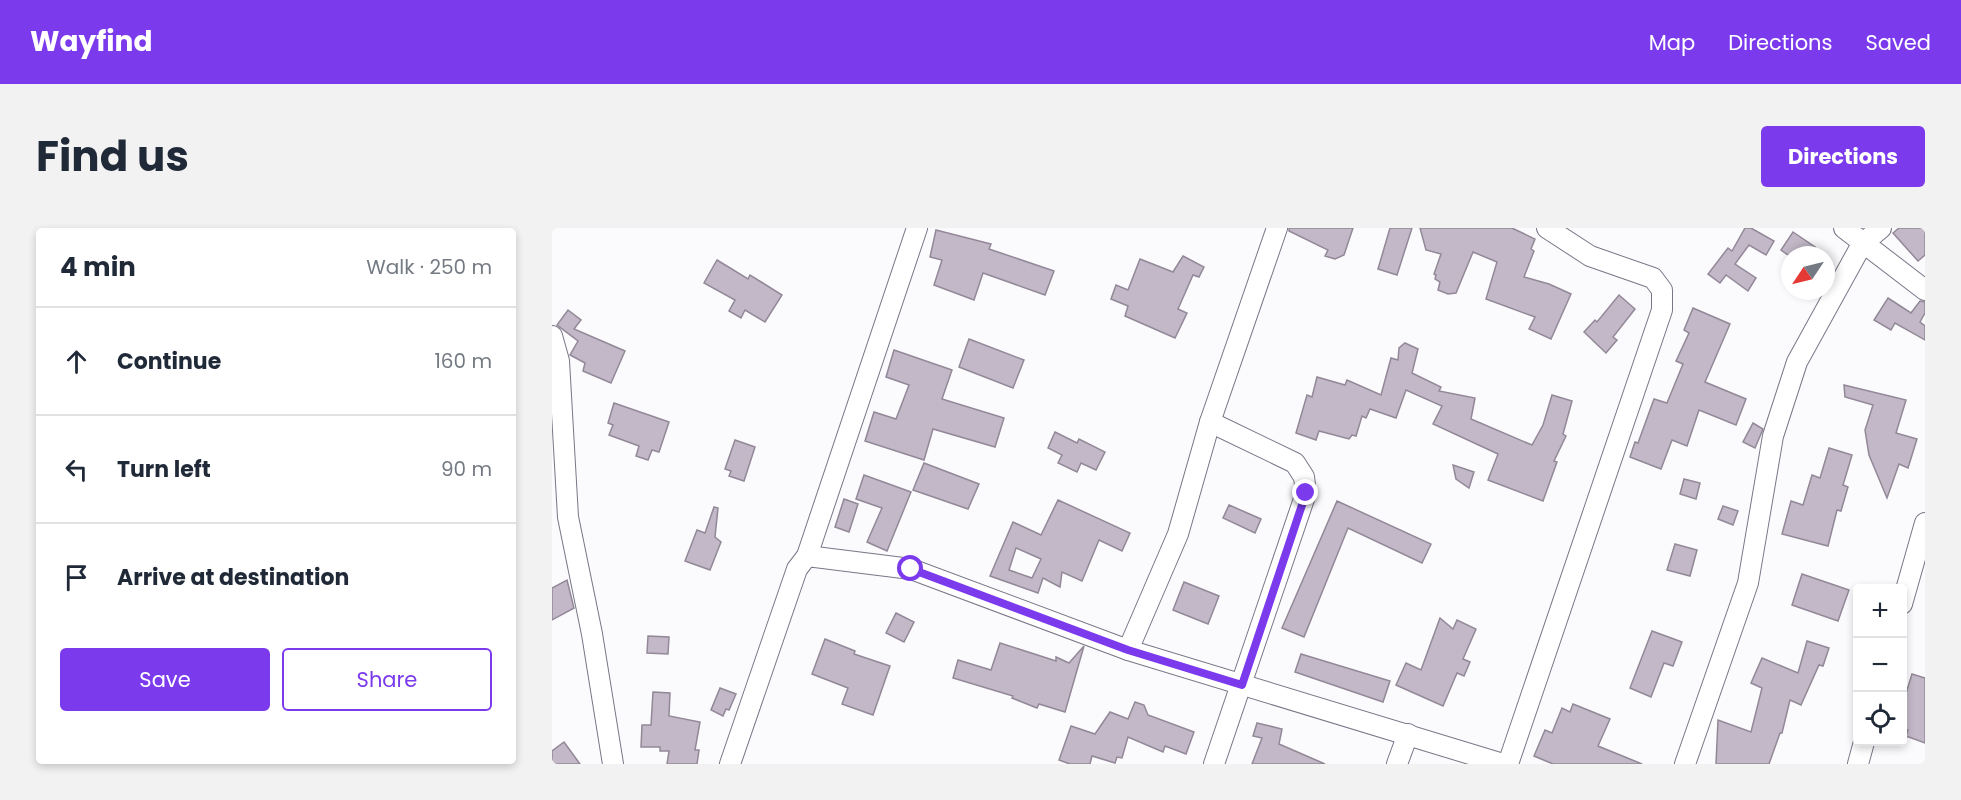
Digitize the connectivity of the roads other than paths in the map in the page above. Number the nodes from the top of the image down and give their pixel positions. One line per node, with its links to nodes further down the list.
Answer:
1 (916, 228): 14 (street)
2 (1277, 228): 10 (street)
3 (1547, 228): 24 (street)
4 (1844, 228): 6 (street)
5 (1881, 228): 6 (street)
6 (1862, 244): 7 (street); 25 (street)
7 (1925, 290)
8 (552, 336): 9 (street)
9 (556, 366): 11 (street)
10 (1210, 422): 16 (street); 17 (street)
11 (568, 517): 13 (street); 20 (street)
12 (1925, 523): 15 (street)
13 (552, 531)
14 (807, 556): 16 (street); 21 (street)
15 (1907, 586)
16 (1128, 650): 17 (street)
17 (1242, 685): 18 (street); 22 (street)
18 (1408, 734): 23 (street); 24 (street)
19 (1863, 746): 26 (street)
20 (613, 764)
21 (730, 764)
22 (1214, 764)
23 (1397, 764)
24 (1506, 764)
25 (1685, 764)
26 (1858, 764)

